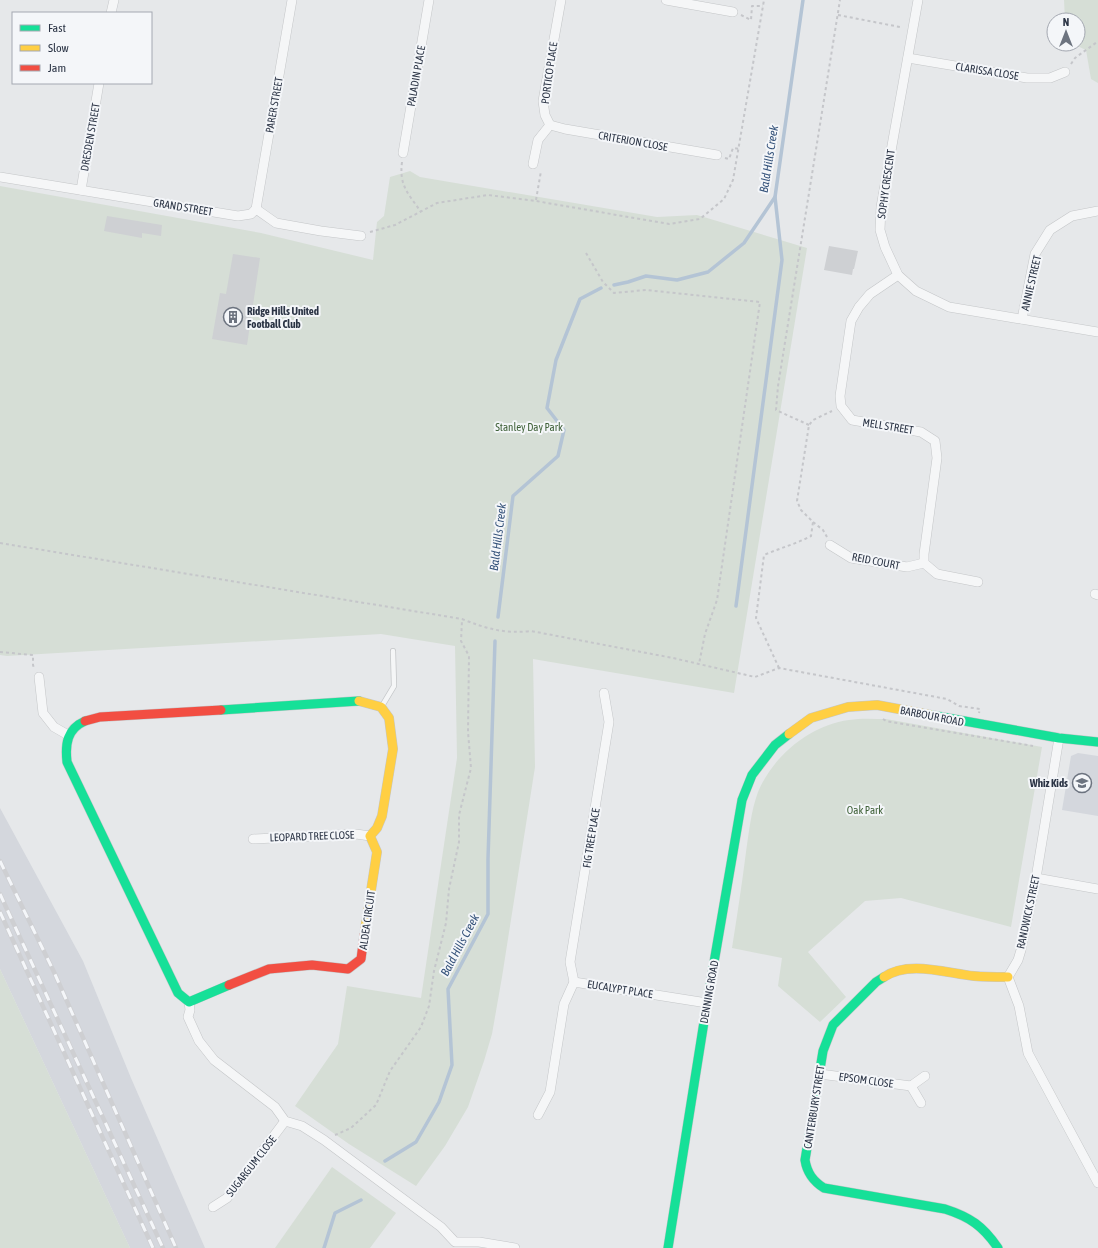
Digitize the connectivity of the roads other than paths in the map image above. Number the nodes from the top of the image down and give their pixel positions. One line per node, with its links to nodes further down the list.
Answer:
1 (114, 0): 7 (street)
2 (292, 0): 18 (street, PARER STREET)
3 (429, 0): 13 (street, PALADIN PLACE)
4 (561, 0): 12 (street, PORTICO PLACE)
5 (666, 0): 8 (street)
6 (918, 0): 9 (street, SOPHY CRESCENT)
7 (111, 12)
8 (733, 12)
9 (908, 58): 10 (street, CLARISSA CLOSE); 21 (street, SOPHY CRESCENT)
10 (1065, 72)
11 (99, 84): 17 (street, DRESDEN STREET)
12 (550, 125): 14 (street, CRITERION CLOSE); 15 (street)
13 (403, 153)
14 (717, 155)
15 (534, 162)
16 (0, 177): 17 (street, GRAND STREET)
17 (81, 190): 18 (street, GRAND STREET)
18 (256, 209): 20 (street)
19 (1098, 211): 22 (street, ANNIE STREET)
20 (361, 236)
21 (898, 275): 22 (street, SOPHY CRESCENT); 25 (street, MELL STREET)
22 (1022, 319): 23 (street, SOPHY CRESCENT)
23 (1098, 332)
24 (830, 545): 25 (street, REID COURT)
25 (924, 563): 26 (street)
26 (978, 582)
27 (393, 651): 30 (lane)
28 (39, 677): 31 (street)
29 (604, 693): 40 (street, FIG TREE PLACE)
30 (381, 707): 31 (street); 35 (street)
31 (68, 735): 41 (street)
32 (1059, 738): 33 (street, BARBOUR ROAD); 34 (street, BARBOUR ROAD); 37 (street, RANDWICK STREET)
33 (1098, 742)
34 (775, 745): 42 (street, DENNING ROAD)
35 (370, 836): 36 (street, LEOPARD TREE CLOSE); 41 (street, ALDEA CIRCUIT)
36 (254, 839)
37 (1036, 878): 38 (street); 39 (street, RANDWICK STREET)
38 (1098, 889)
39 (1008, 976): 43 (street, CANTERBURY STREET); 49 (street)
40 (574, 982): 42 (street, EUCALYPT PLACE); 47 (street, EUCALYPT PLACE)
41 (189, 1002): 48 (street)
42 (707, 1003): 53 (street, DENNING ROAD)
43 (820, 1074): 45 (street, EPSOM CLOSE); 54 (street, CANTERBURY STREET)
44 (925, 1076): 45 (street)
45 (911, 1086): 46 (street)
46 (921, 1103)
47 (538, 1115)
48 (285, 1121): 50 (street, SUGARGUM CLOSE); 51 (street)
49 (1098, 1183)
50 (213, 1207)
51 (453, 1245): 52 (street)
52 (515, 1248)
53 (668, 1248)
54 (998, 1248)

